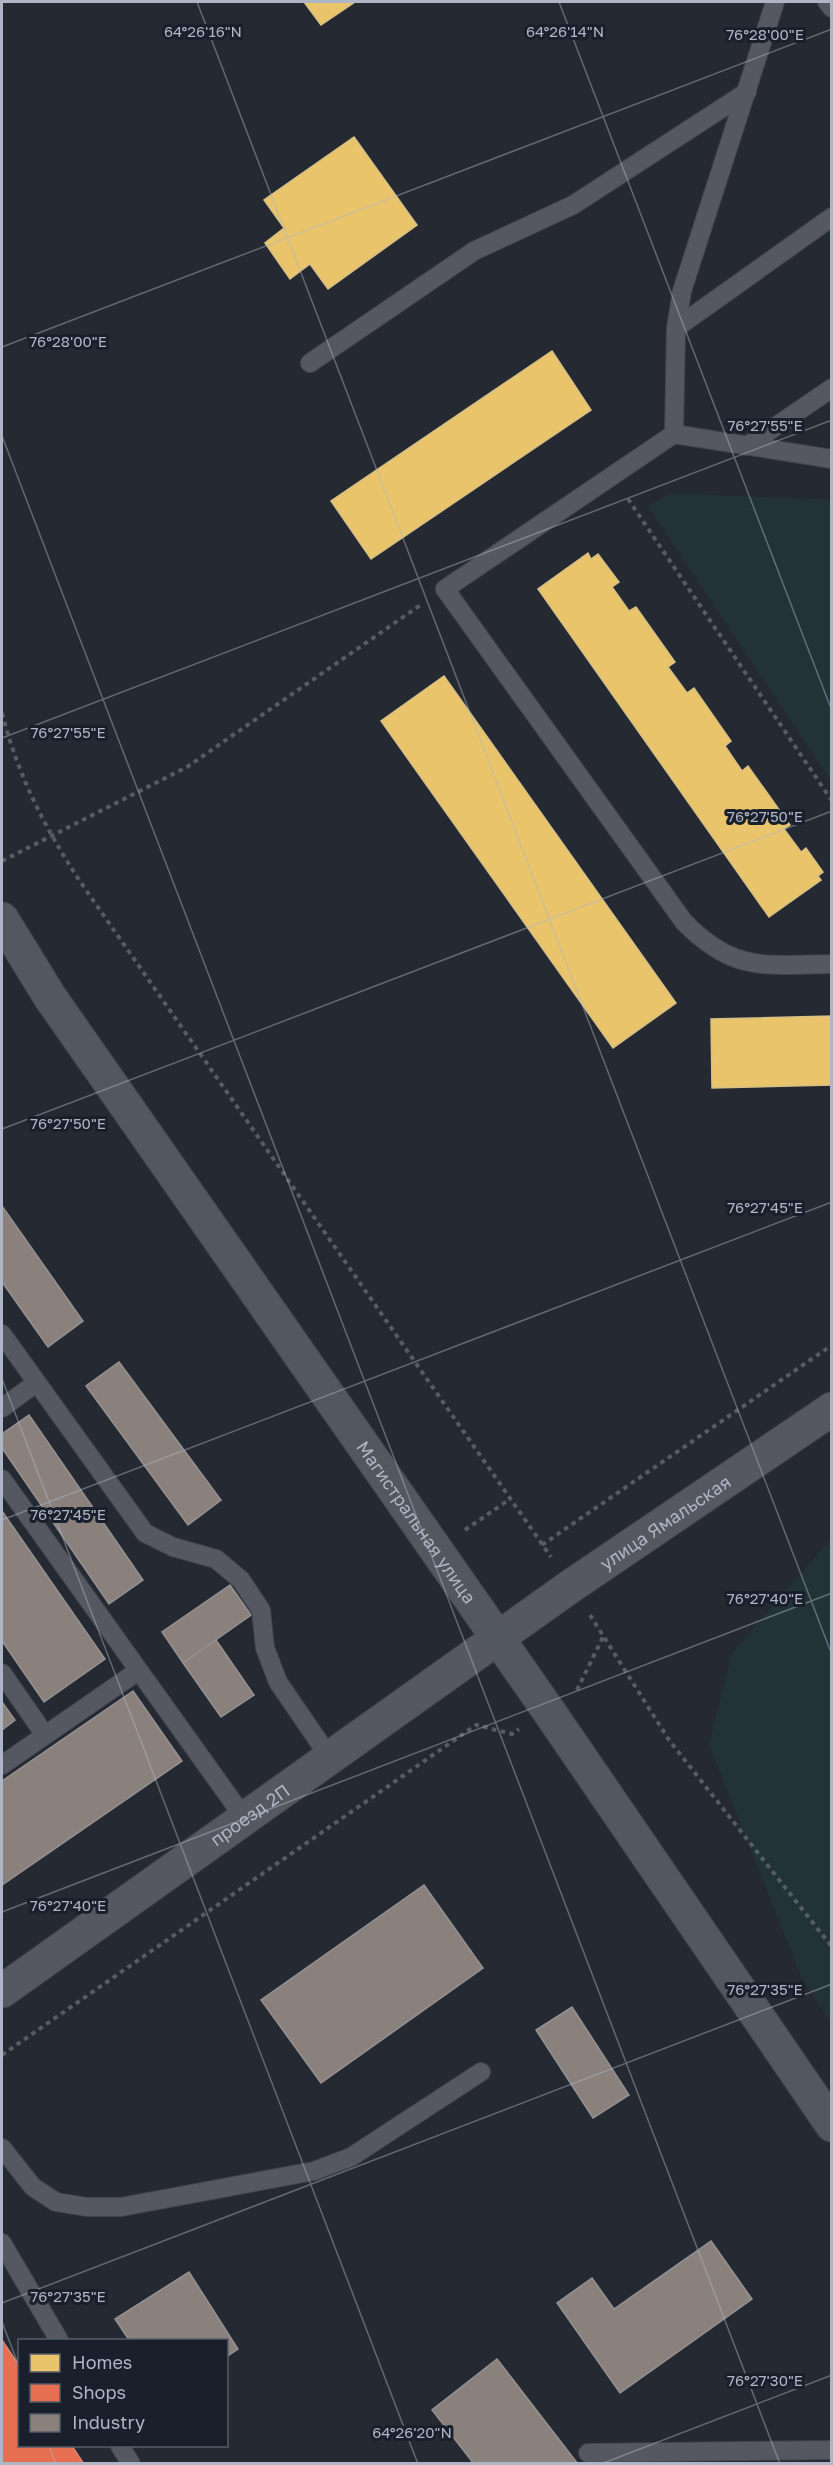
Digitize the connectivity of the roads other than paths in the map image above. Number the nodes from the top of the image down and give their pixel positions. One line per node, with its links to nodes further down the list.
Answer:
1 (775, 2): 4 (lane)
2 (827, 2): 3 (lane)
3 (831, 8)
4 (747, 92): 6 (lane); 7 (lane)
5 (831, 217): 6 (lane)
6 (676, 328): 9 (lane)
7 (310, 363)
8 (831, 390): 10 (lane)
9 (674, 434): 10 (lane); 13 (lane)
10 (747, 446): 11 (lane)
11 (831, 459)
12 (2, 919): 19 (main road, Магистральная улица)
13 (831, 964)
14 (2, 1334): 15 (lane)
15 (36, 1383): 16 (lane); 23 (lane)
16 (2, 1408)
17 (831, 1409): 19 (street, улица Ямальская)
18 (2, 1479): 20 (lane)
19 (498, 1640): 23 (street, проезд 2П); 28 (main road, Магистральная улица)
20 (138, 1671): 22 (lane); 25 (lane)
21 (2, 1673): 22 (lane)
22 (45, 1735): 24 (lane)
23 (330, 1758): 25 (street, проезд 2П)
24 (2, 1765)
25 (245, 1819): 26 (street, проезд 2П)
26 (2, 1991)
27 (481, 2072): 29 (lane)
28 (831, 2126)
29 (2, 2148)
30 (2, 2243): 31 (lane)
31 (58, 2339)
32 (121, 2447): 35 (lane)
33 (831, 2450): 34 (lane)
34 (588, 2453)
35 (131, 2463)

